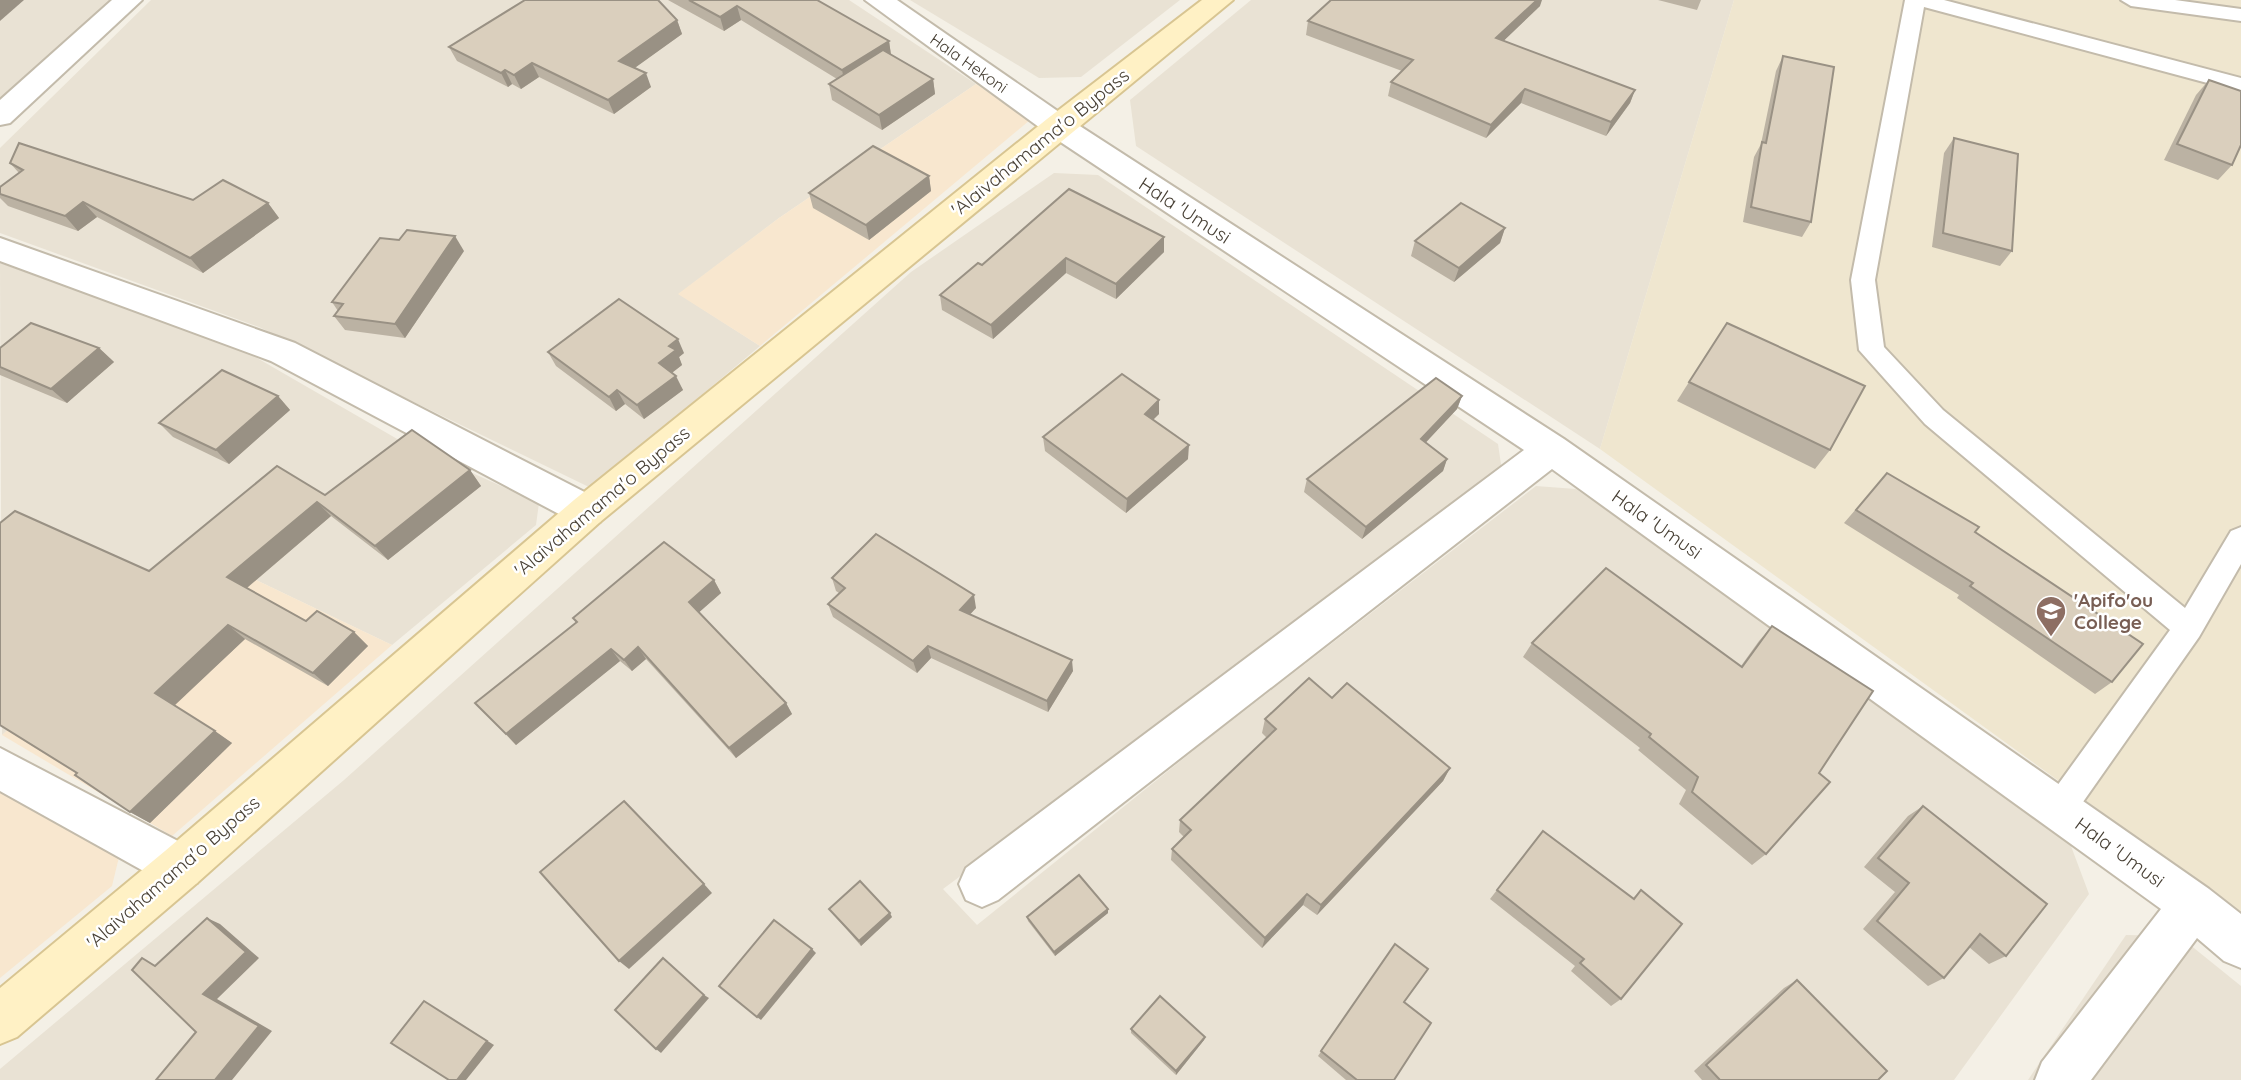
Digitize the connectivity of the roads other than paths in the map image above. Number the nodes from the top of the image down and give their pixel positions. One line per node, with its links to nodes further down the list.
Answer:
1 (128, 0): 9 (street)
2 (879, 0): 10 (street, Hala Hekoni)
3 (1219, 0): 10 (main road, 'Alaivahamama'o Bypass)
4 (1915, 0): 15 (lane)
5 (1921, 0): 8 (lane)
6 (2131, 0): 7 (lane)
7 (2241, 15)
8 (2241, 85)
9 (0, 116)
10 (1058, 126): 12 (street, Hala 'Umusi); 13 (main road, 'Alaivahamama'o Bypass)
11 (0, 248): 13 (street)
12 (1551, 449): 17 (street, Hala 'Umusi); 19 (street)
13 (587, 510): 18 (main road, 'Alaivahamama'o Bypass)
14 (2241, 539): 15 (lane)
15 (2189, 628): 17 (lane)
16 (0, 768): 18 (street)
17 (2060, 808): 20 (street, Hala 'Umusi)
18 (181, 867): 22 (main road, 'Alaivahamama'o Bypass)
19 (982, 884)
20 (2193, 905): 21 (street, Hala 'Umusi); 23 (street)
21 (2241, 944)
22 (0, 1020)
23 (2060, 1080)

